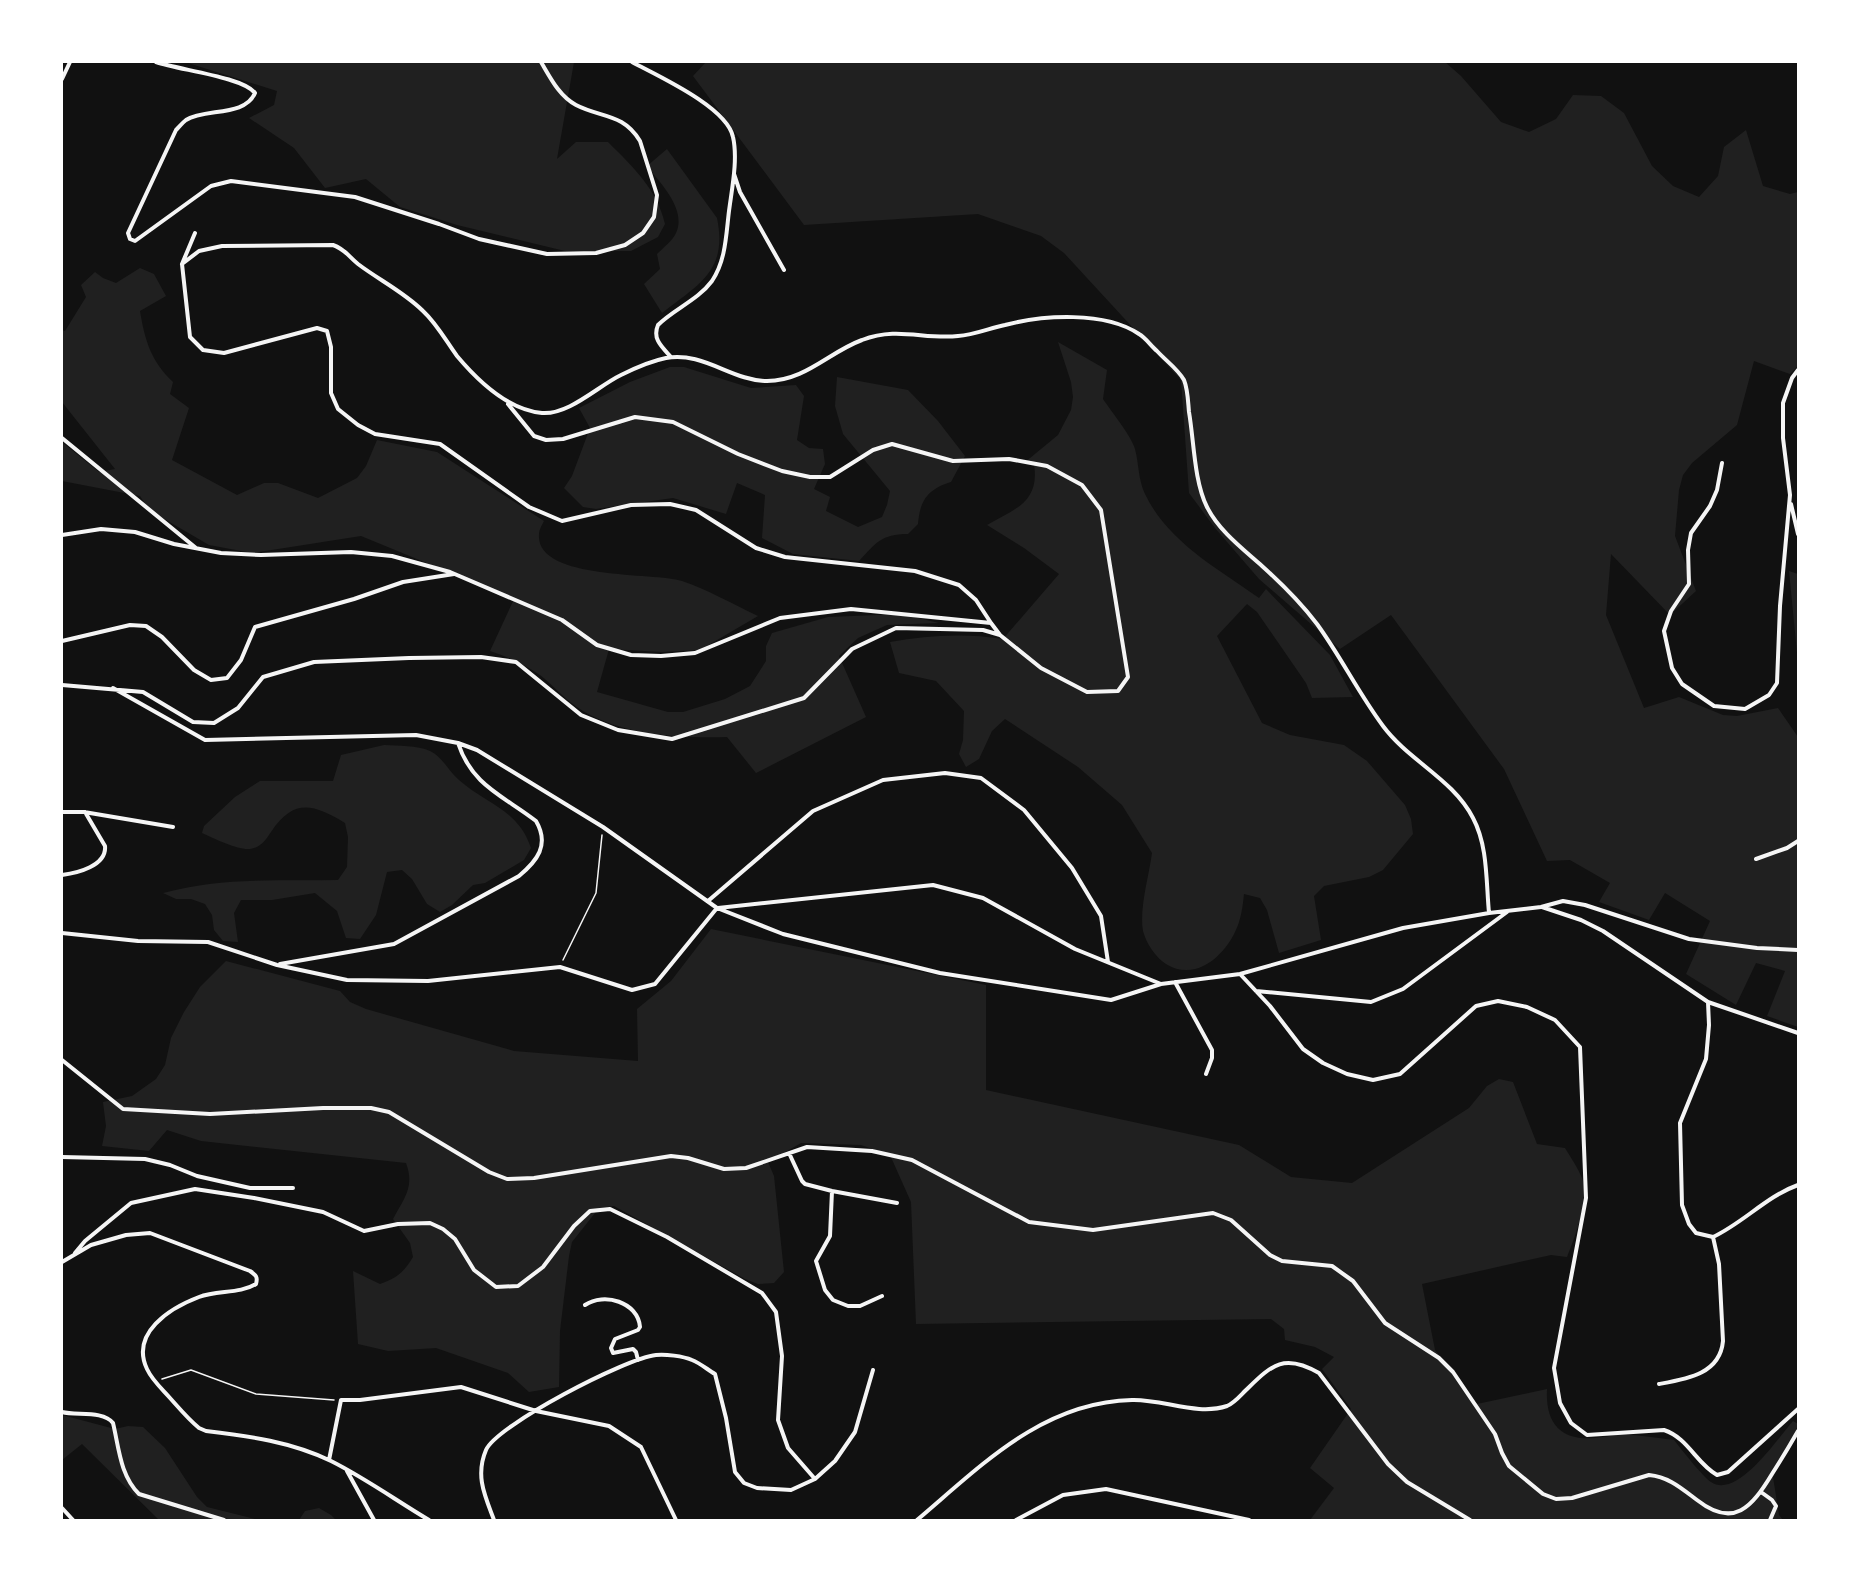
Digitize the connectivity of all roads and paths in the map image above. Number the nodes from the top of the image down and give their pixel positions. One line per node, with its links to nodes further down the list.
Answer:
1 (70, 62): 5 (street)
2 (156, 62): 3 (street)
3 (541, 62)
4 (632, 62): 6 (street)
5 (62, 79)
6 (734, 173): 9 (street); 10 (street)
7 (195, 233): 8 (street)
8 (182, 264): 12 (street); 20 (street)
9 (783, 270)
10 (671, 357): 12 (street); 37 (street)
11 (1798, 370): 15 (street)
12 (508, 404): 21 (street)
13 (62, 438): 18 (street)
14 (1722, 463): 15 (street)
15 (1790, 495): 16 (street)
16 (1798, 534)
17 (62, 535): 18 (street)
18 (197, 549): 19 (street)
19 (455, 574): 20 (street); 22 (street)
20 (991, 623): 21 (street)
21 (1000, 635): 24 (street)
22 (62, 640)
23 (62, 685): 24 (street)
24 (113, 688): 25 (street)
25 (458, 743): 29 (street); 41 (street)
26 (62, 812): 27 (street)
27 (84, 812): 28 (street); 32 (street)
28 (173, 827)
29 (603, 827): 33 (street); 42 (path)
30 (1798, 841): 31 (street)
31 (1756, 859)
32 (62, 875)
33 (708, 901): 35 (street); 40 (street)
34 (1541, 907): 36 (street); 39 (street); 47 (street)
35 (717, 908): 40 (street); 42 (street); 45 (street)
36 (1508, 912): 37 (street); 46 (street)
37 (1489, 913): 43 (street)
38 (62, 933): 41 (street)
39 (1798, 950)
40 (1108, 962): 45 (street)
41 (277, 965): 42 (street)
42 (560, 966)
43 (1240, 974): 44 (street); 46 (street)
44 (1175, 982): 45 (street); 50 (street)
45 (1161, 984)
46 (1256, 991): 67 (street)
47 (1708, 1002): 48 (street); 57 (street)
48 (1798, 1033)
49 (62, 1060): 51 (street)
50 (1206, 1074)
51 (789, 1153): 55 (street); 74 (street)
52 (63, 1158): 54 (street)
53 (1798, 1185): 57 (street)
54 (292, 1188)
55 (832, 1191): 56 (street); 60 (street)
56 (897, 1203)
57 (1713, 1237): 65 (street)
58 (75, 1253): 59 (street); 64 (street); 73 (street)
59 (62, 1262)
60 (882, 1296)
61 (585, 1305): 62 (street)
62 (638, 1360): 68 (street); 73 (street)
63 (873, 1370): 73 (street)
64 (156, 1381): 66 (path); 71 (street)
65 (1659, 1384)
66 (341, 1400): 68 (street); 71 (street)
67 (1798, 1409)
68 (536, 1411): 80 (street); 81 (street)
69 (62, 1412): 77 (street)
70 (1798, 1431): 74 (street)
71 (329, 1460): 72 (street)
72 (347, 1470): 78 (street); 79 (street)
73 (816, 1479)
74 (1761, 1492): 86 (street)
75 (62, 1508): 76 (street)
76 (73, 1521)
77 (224, 1521)
78 (374, 1521)
79 (429, 1521)
80 (494, 1521)
81 (676, 1521)
82 (917, 1521): 85 (street)
83 (1016, 1521): 84 (street)
84 (1249, 1521)
85 (1470, 1521)
86 (1770, 1521)

